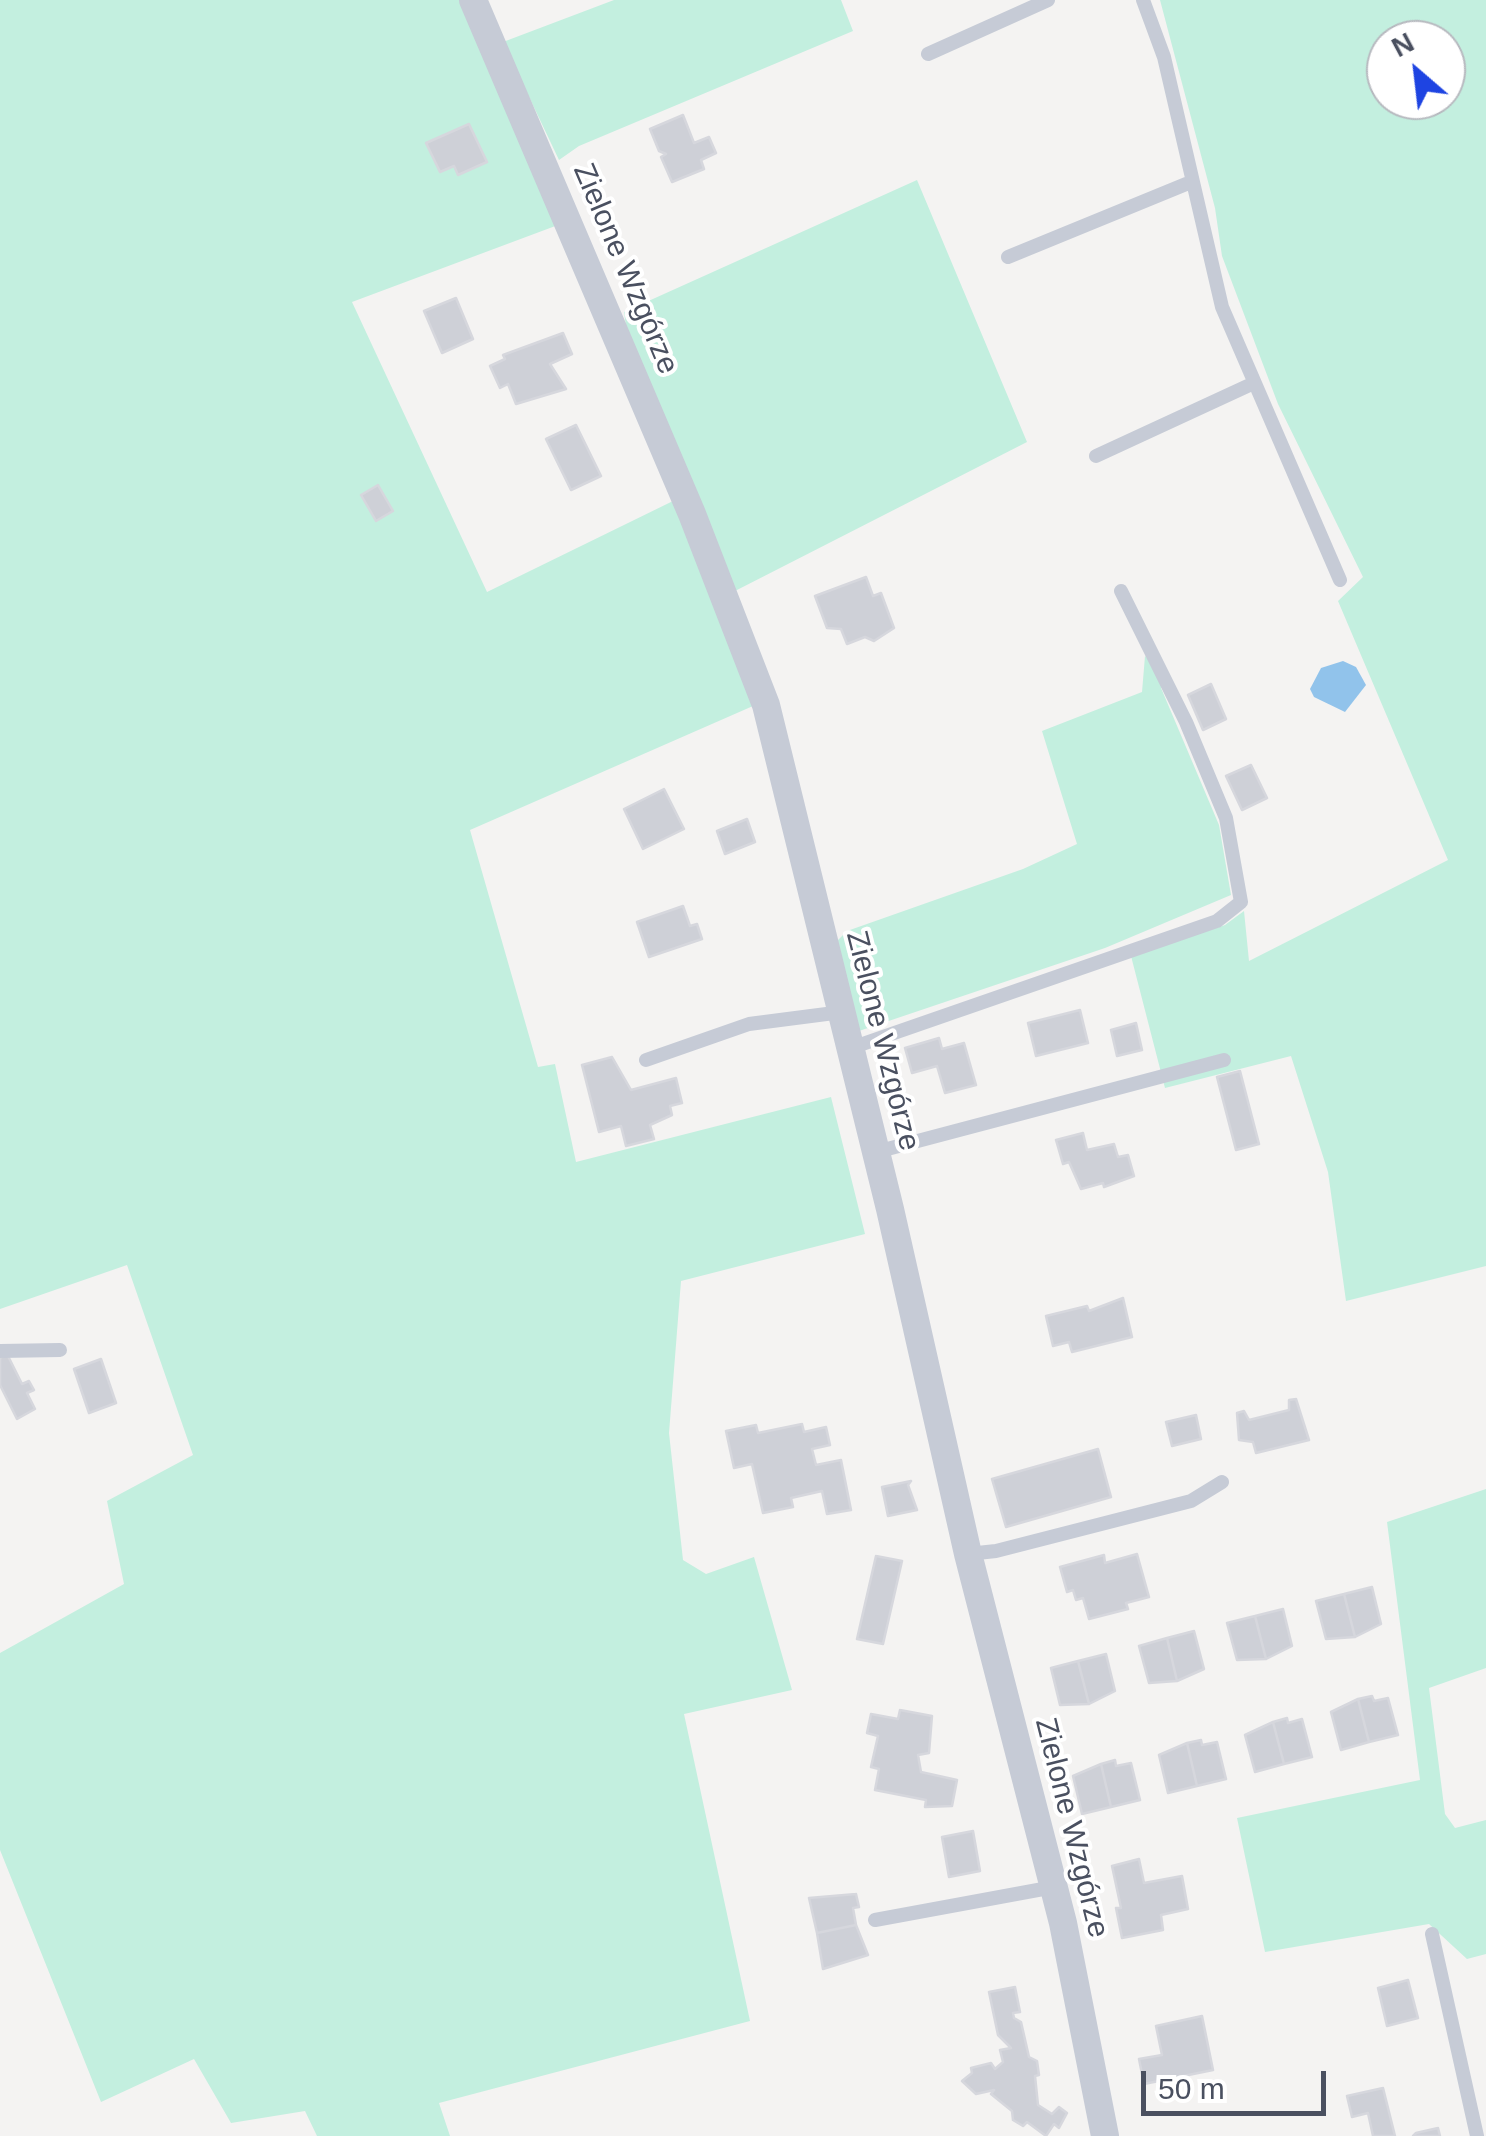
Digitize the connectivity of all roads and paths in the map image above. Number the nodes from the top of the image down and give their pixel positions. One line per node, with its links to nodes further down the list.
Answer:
1 (473, 0): 11 (street, Zielone Wzgórze)
2 (1048, 0): 4 (lane)
3 (1144, 0): 5 (lane)
4 (928, 54)
5 (1191, 182): 6 (lane); 7 (lane)
6 (1008, 258)
7 (1254, 383): 8 (lane); 9 (lane)
8 (1096, 456)
9 (1340, 580)
10 (1121, 591): 12 (lane)
11 (842, 1012): 12 (street, Zielone Wzgórze); 13 (lane)
12 (850, 1048): 15 (street, Zielone Wzgórze)
13 (646, 1060)
14 (1224, 1060): 15 (lane)
15 (876, 1152): 19 (street, Zielone Wzgórze)
16 (0, 1350): 17 (lane)
17 (60, 1350)
18 (1222, 1482): 19 (lane)
19 (968, 1554): 20 (street, Zielone Wzgórze)
20 (1054, 1886): 21 (lane); 23 (street, Zielone Wzgórze)
21 (875, 1920)
22 (1432, 1934): 24 (lane)
23 (1105, 2136)
24 (1477, 2136)

